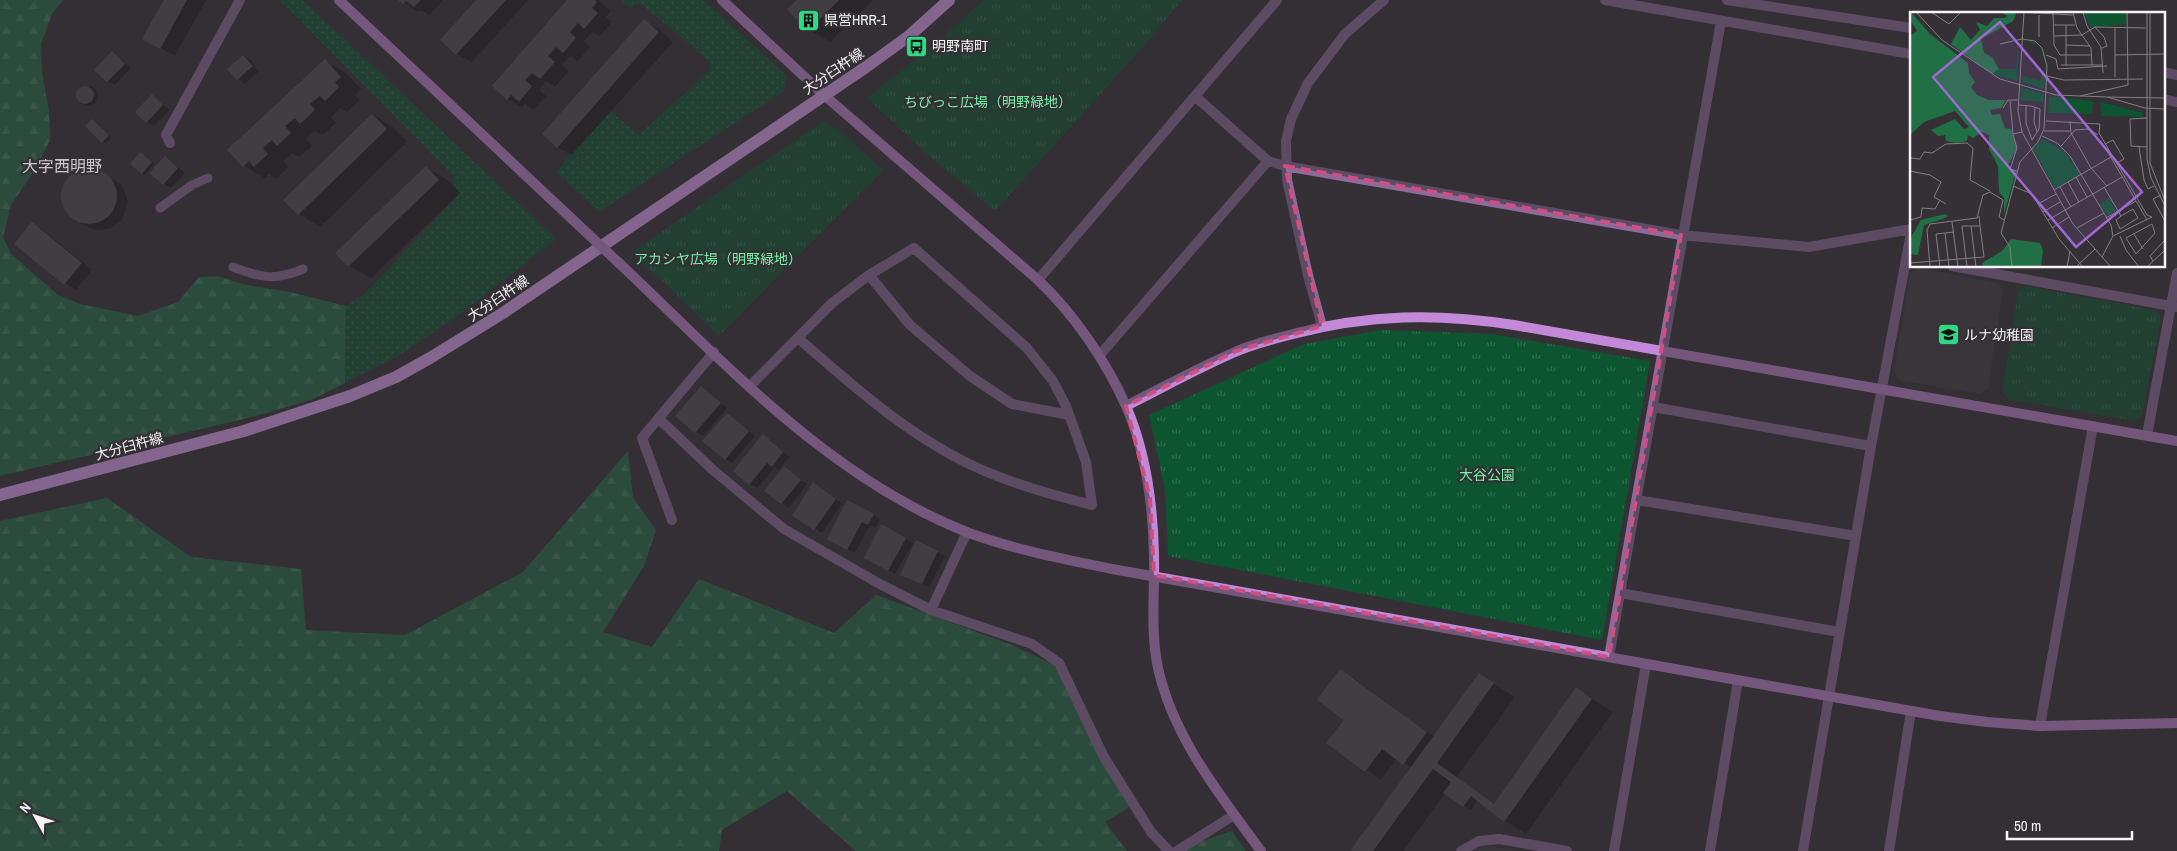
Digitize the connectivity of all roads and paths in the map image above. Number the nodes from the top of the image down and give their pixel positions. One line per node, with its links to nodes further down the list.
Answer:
1 (240, 0): 20 (street)
2 (339, 0): 39 (street, bridge)
3 (722, 0): 16 (street)
4 (949, 0): 16 (main road, 大分臼杵線)
5 (1277, 0): 17 (street)
6 (1384, 0): 22 (street)
7 (1605, 0): 11 (street)
8 (1727, 0): 10 (street)
9 (1804, 0): 10 (street)
10 (1802, 11): 12 (street)
11 (1720, 21): 13 (street); 26 (street)
12 (1910, 28)
13 (1910, 54)
14 (2164, 72): 15 (street)
15 (2177, 75)
16 (824, 95): 34 (street); 51 (main road, 大分臼杵線)
17 (1196, 97): 21 (street); 34 (street)
18 (2164, 99): 19 (street)
19 (2177, 102)
20 (170, 143)
21 (1268, 161): 22 (street); 40 (street)
22 (1285, 166): 26 (street); 36 (street)
23 (208, 178): 24 (lane)
24 (160, 208)
25 (1910, 231): 26 (street)
26 (1681, 235): 38 (street)
27 (1910, 240): 28 (street)
28 (1908, 258): 42 (street)
29 (233, 266): 31 (lane)
30 (1963, 268): 35 (street)
31 (303, 269)
32 (2177, 273): 35 (street)
33 (869, 275): 37 (street); 45 (street); 45 (street)
34 (1038, 280): 40 (street)
35 (2174, 306): 48 (street)
36 (1322, 326): 38 (street); 43 (street)
37 (798, 338): 41 (street); 45 (street)
38 (1663, 350): 42 (street); 44 (street)
39 (714, 352): 41 (street); 46 (street)
40 (1099, 356): 43 (street)
41 (750, 386): 54 (street)
42 (1882, 389): 47 (street); 50 (street)
43 (1126, 406): 56 (street)
44 (1653, 407): 50 (street); 52 (street)
45 (1069, 415)
46 (659, 419): 53 (street); 58 (street)
47 (2093, 426): 48 (street); 66 (street)
48 (2147, 435): 49 (street)
49 (2177, 441)
50 (1871, 446): 55 (street)
51 (0, 495)
52 (1636, 500): 55 (street); 57 (street)
53 (672, 520)
54 (967, 532): 56 (street); 58 (street)
55 (1856, 536): 59 (street)
56 (1154, 575): 60 (street); 67 (street)
57 (1620, 592): 59 (street); 60 (street)
58 (931, 610): 68 (street)
59 (1839, 632): 63 (street)
60 (1609, 657): 61 (street)
61 (1646, 664): 62 (street); 73 (street)
62 (1738, 680): 63 (street); 74 (street)
63 (1828, 697): 64 (street); 75 (street)
64 (1911, 711): 66 (street); 76 (street)
65 (2177, 723): 66 (street)
66 (2040, 726)
67 (1234, 815): 69 (street); 70 (street)
68 (1169, 851)
69 (1177, 851)
70 (1261, 851)
71 (1460, 851): 72 (street)
72 (1567, 851)
73 (1614, 851)
74 (1710, 851)
75 (1803, 851)
76 (1889, 851)

